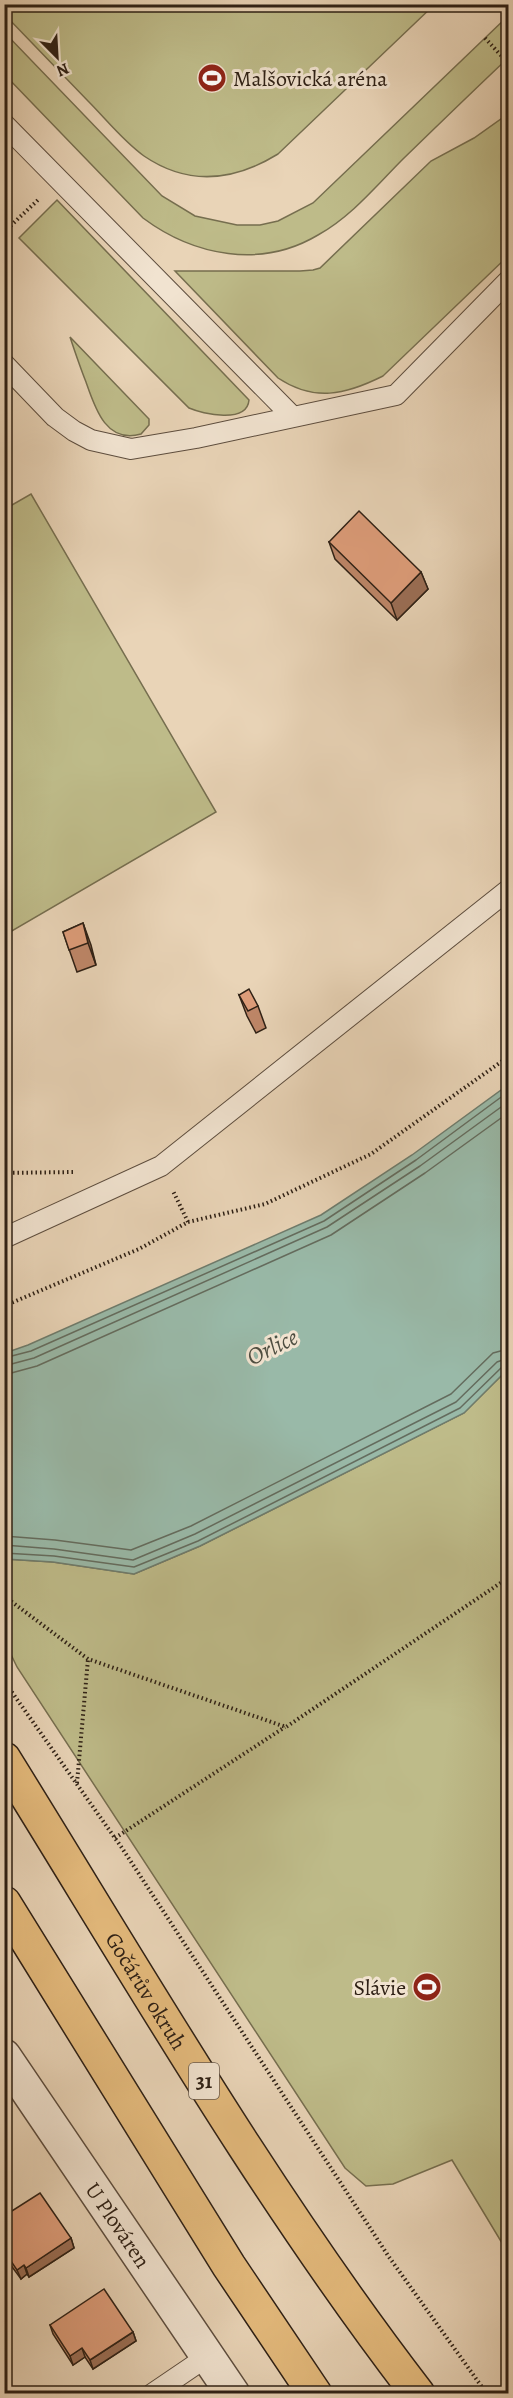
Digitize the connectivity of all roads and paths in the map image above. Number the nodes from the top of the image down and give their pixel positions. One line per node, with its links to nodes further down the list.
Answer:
1 (485, 38): 2 (path)
2 (508, 63)
3 (4, 124): 8 (lane)
4 (45, 193): 5 (path)
5 (4, 232)
6 (506, 290): 8 (lane)
7 (4, 364): 8 (lane)
8 (293, 417)
9 (508, 890): 11 (lane)
10 (508, 1057): 12 (path)
11 (161, 1166): 12 (path); 13 (lane)
12 (188, 1222): 14 (path)
13 (4, 1238)
14 (4, 1306)
15 (508, 1578): 19 (path)
16 (4, 1596): 17 (path)
17 (88, 1659): 19 (path); 21 (path)
18 (4, 1681): 21 (path)
19 (286, 1727): 22 (path)
20 (4, 1759): 29 (main road, Gočárův okruh / 31)
21 (77, 1784): 22 (path)
22 (115, 1838): 30 (path)
23 (4, 1903): 28 (main road)
24 (4, 2056): 25 (street, U Plováren)
25 (208, 2356): 26 (lane); 27 (street, U Plováren)
26 (152, 2394)
27 (233, 2394)
28 (315, 2394)
29 (418, 2394)
30 (487, 2394)

